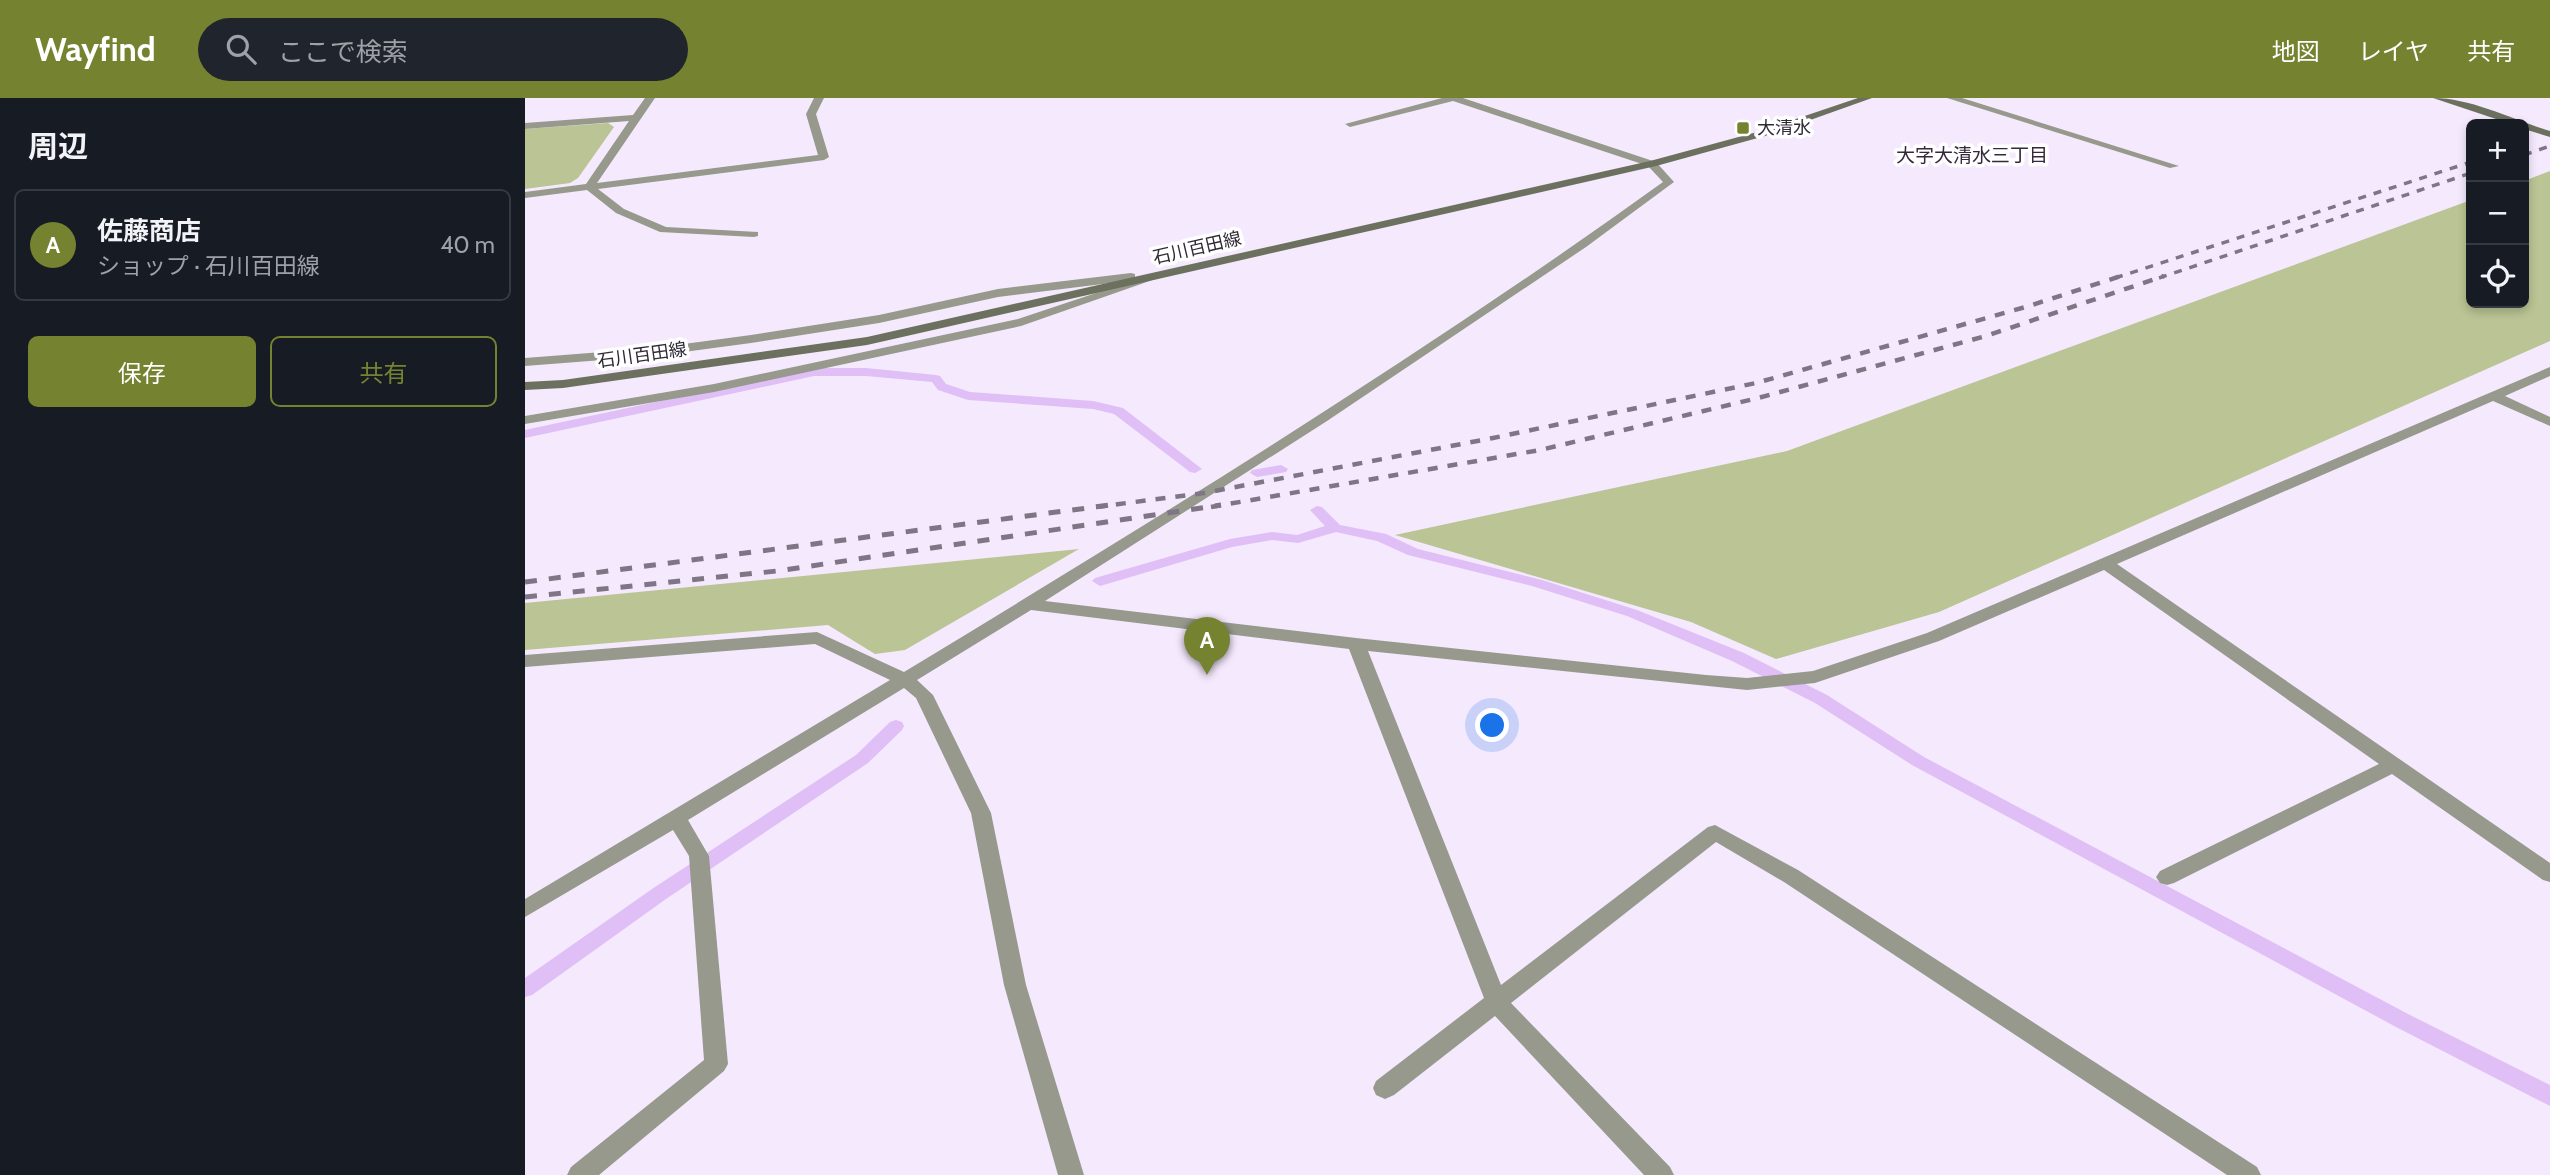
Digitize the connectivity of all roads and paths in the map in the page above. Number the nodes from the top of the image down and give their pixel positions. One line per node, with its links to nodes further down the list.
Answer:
1 (650, 98): 7 (street)
2 (819, 98): 15 (street)
3 (1453, 98): 9 (street); 13 (street)
4 (1867, 98): 13 (main road, 石川百田線)
5 (1952, 98): 14 (street)
6 (2438, 98): 8 (main road)
7 (636, 118): 10 (street); 15 (street)
8 (2503, 119)
9 (1350, 124)
10 (525, 126)
11 (2529, 127): 12 (main road)
12 (2550, 134)
13 (1652, 163): 18 (main road, 石川百田線); 26 (street)
14 (2174, 166)
15 (589, 187): 16 (street); 17 (street)
16 (525, 195)
17 (754, 234)
18 (1171, 272): 19 (street); 21 (main road, 石川百田線); 23 (street)
19 (525, 362)
20 (2550, 371): 22 (street)
21 (525, 386)
22 (2494, 396): 24 (street); 25 (street)
23 (525, 420)
24 (2550, 422)
25 (2105, 563): 27 (street); 30 (street)
26 (1028, 604): 27 (street); 29 (street)
27 (1356, 644): 35 (street)
28 (525, 661): 29 (street)
29 (905, 680): 31 (street); 38 (street)
30 (2393, 765): 32 (street); 33 (street)
31 (675, 818): 34 (street); 37 (street)
32 (2550, 874)
33 (2167, 877)
34 (525, 909)
35 (1497, 1003): 36 (street); 39 (street); 40 (street)
36 (1385, 1088)
37 (580, 1175)
38 (1071, 1175)
39 (1661, 1175)
40 (2248, 1175)

